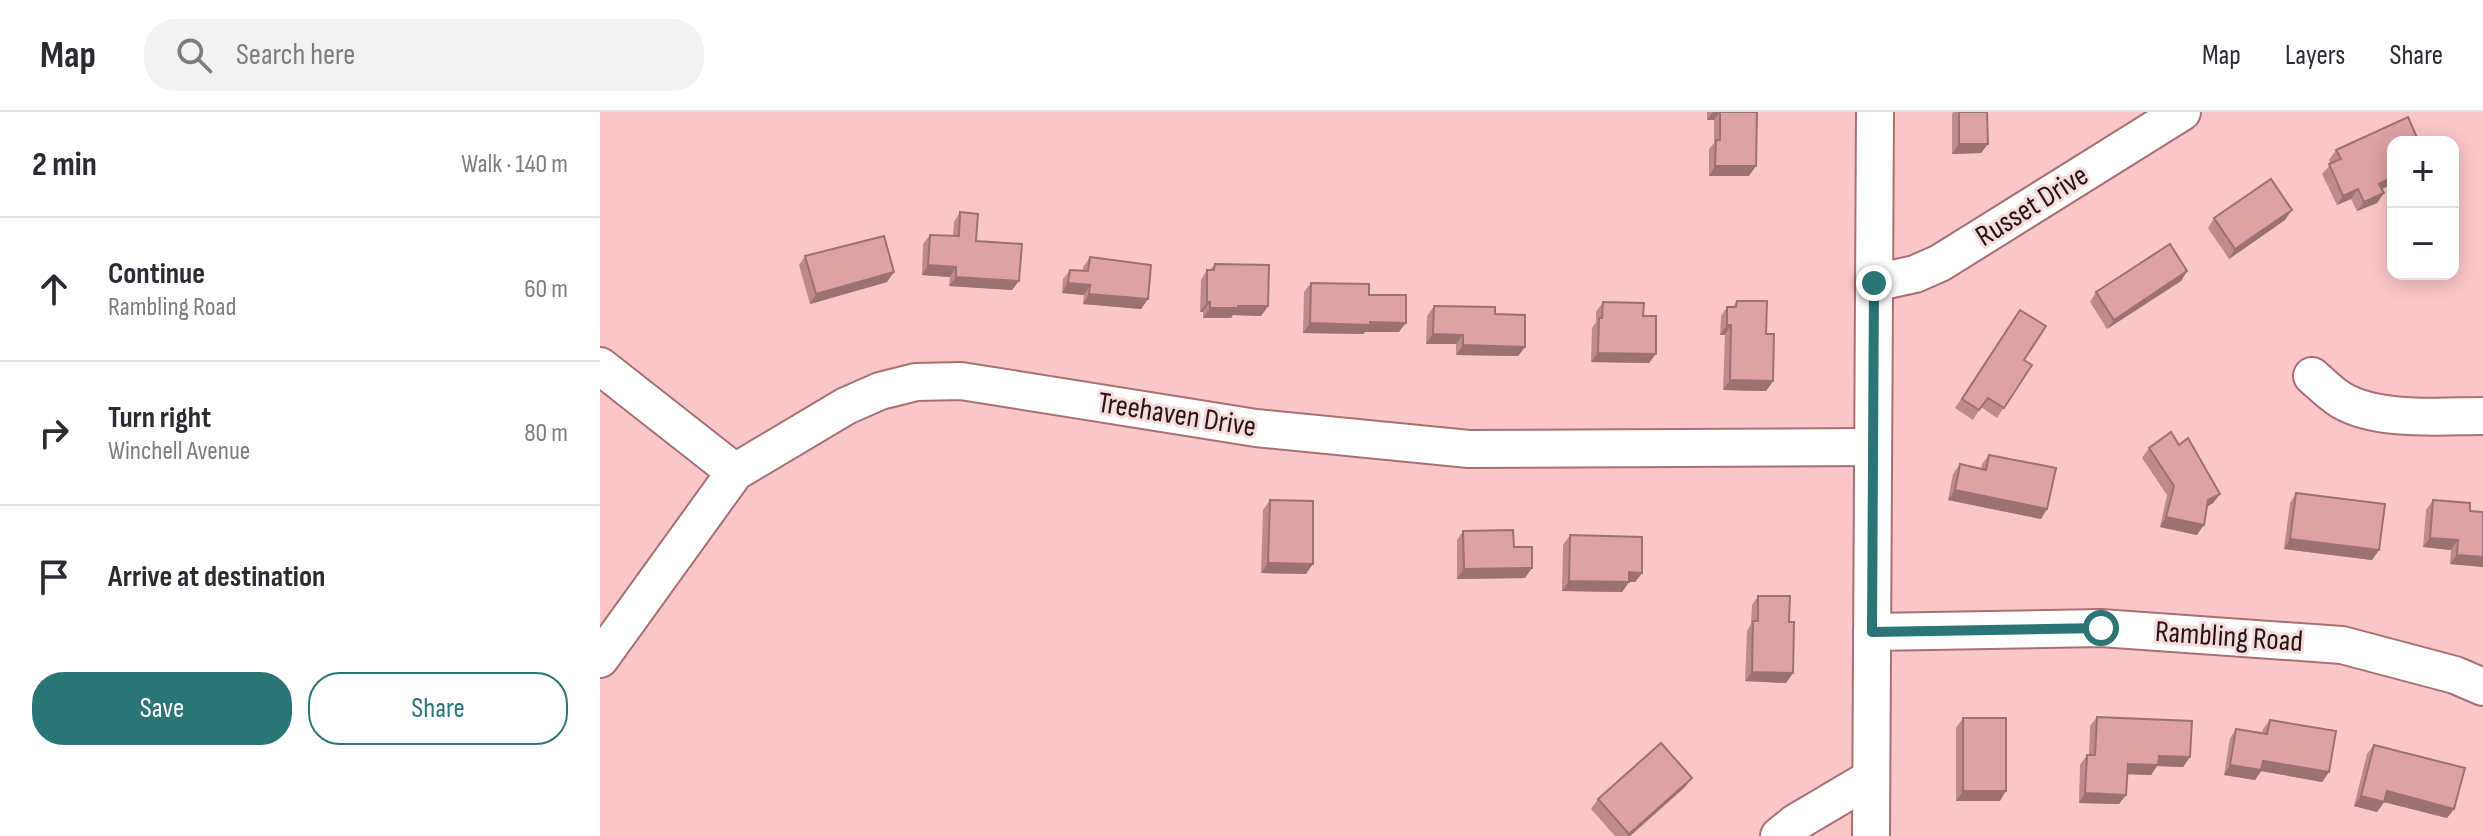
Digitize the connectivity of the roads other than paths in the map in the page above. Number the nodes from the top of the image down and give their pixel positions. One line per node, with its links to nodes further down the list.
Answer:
1 (1875, 112): 3 (street)
2 (2182, 112): 3 (street, Russet Drive)
3 (1874, 283): 7 (street)
4 (600, 366): 8 (street)
5 (2312, 376): 6 (street)
6 (2483, 416)
7 (1872, 447): 8 (street, Treehaven Drive); 9 (street)
8 (735, 472): 10 (street, Treehaven Drive)
9 (1872, 632): 11 (street, Rambling Road); 12 (street)
10 (600, 659)
11 (2483, 687)
12 (1871, 778): 13 (street); 14 (street)
13 (1779, 836)
14 (1871, 836)

